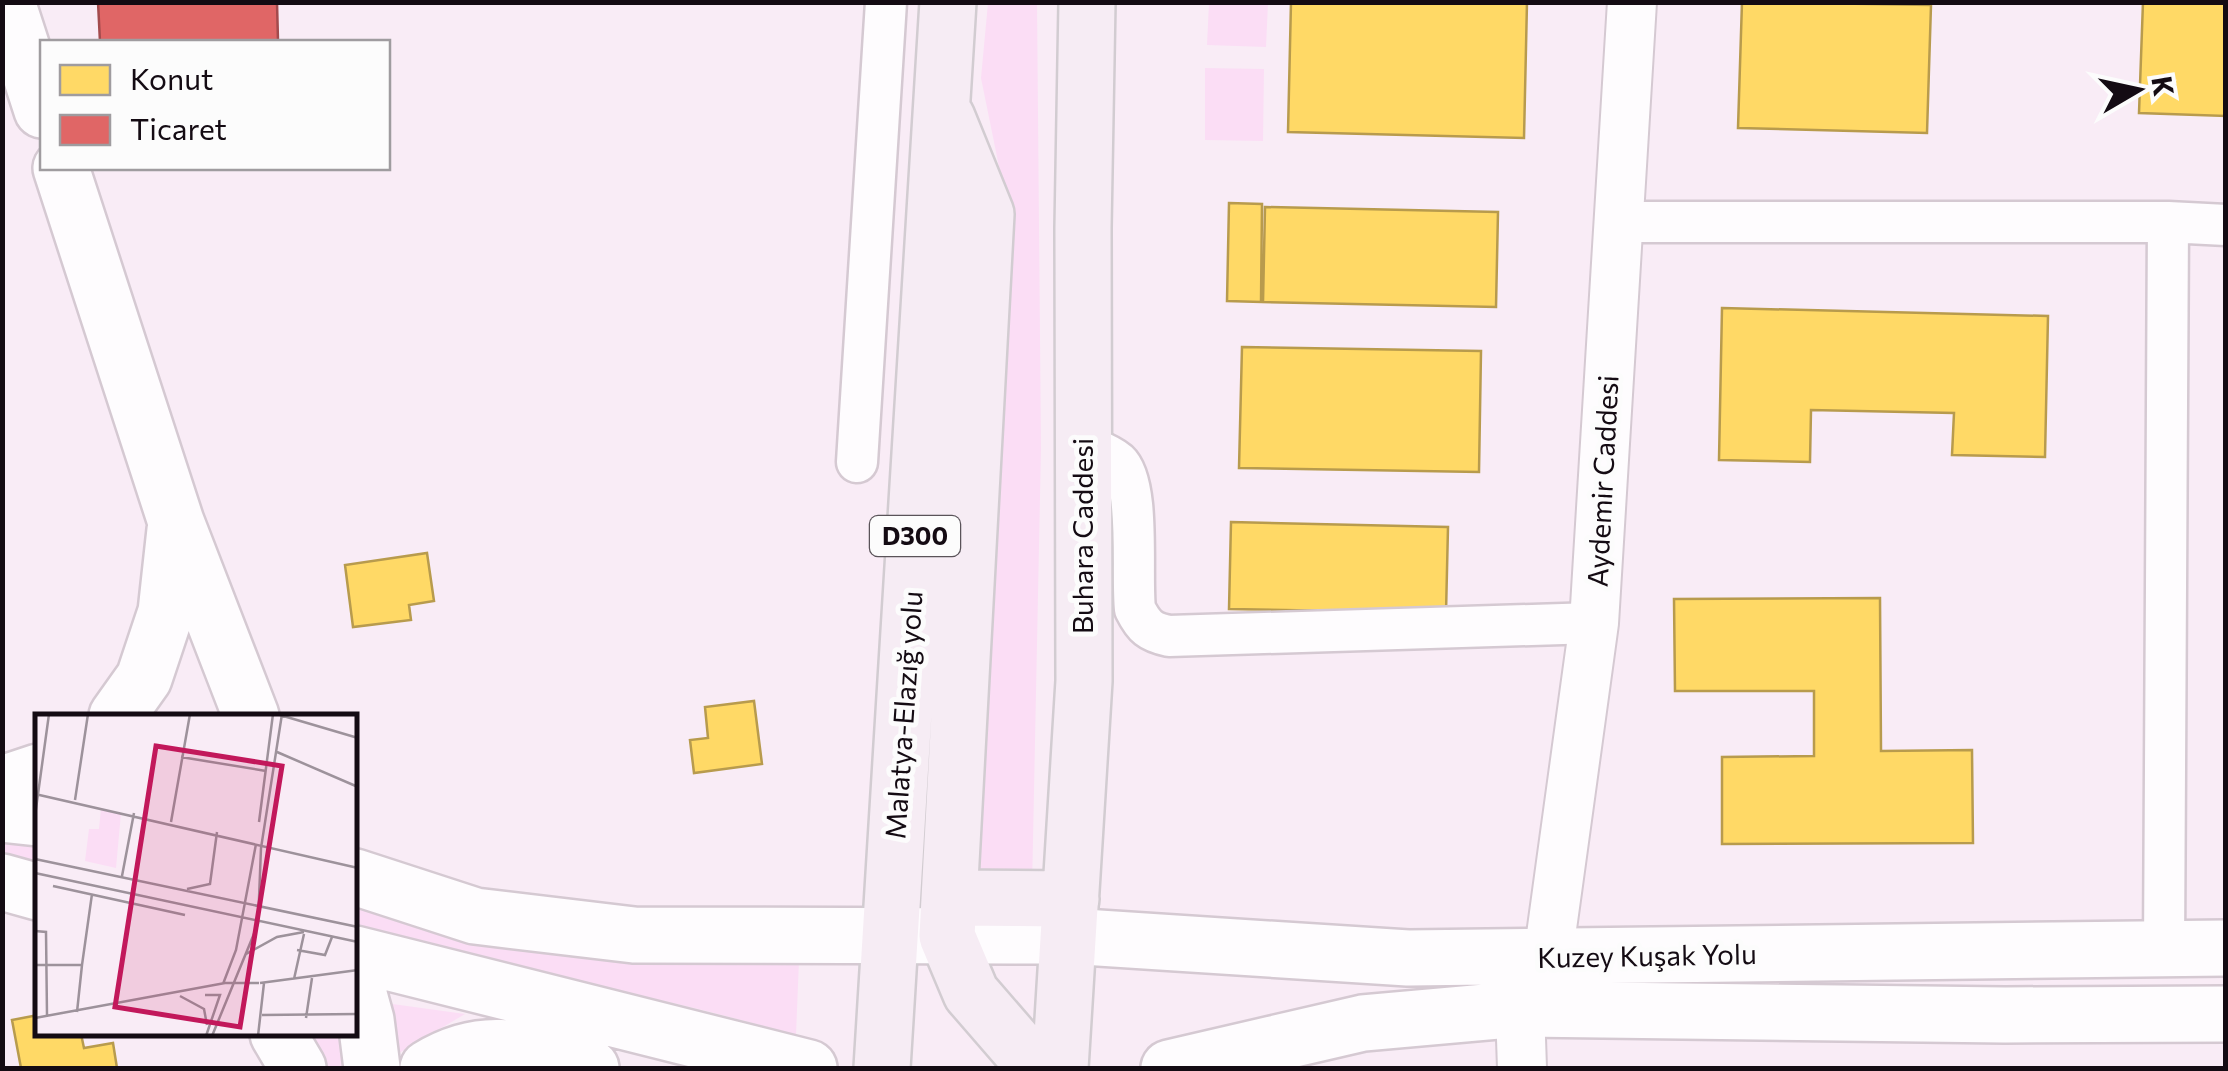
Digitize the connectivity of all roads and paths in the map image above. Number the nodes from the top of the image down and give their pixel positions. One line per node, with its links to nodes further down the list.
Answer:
1 (7, 2): 6 (main road)
2 (886, 2): 13 (street)
3 (948, 2): 7 (highway, Malatya-Elazığ yolu / D300)
4 (1088, 2): 12 (highway, Buhara Caddesi)
5 (1632, 2): 9 (street, Aydemir Caddesi)
6 (40, 104)
7 (942, 106): 26 (highway); 28 (highway, Malatya-Elazığ yolu / D300)
8 (63, 170): 14 (main road)
9 (1618, 222): 10 (street); 15 (street, Aydemir Caddesi)
10 (2168, 222): 11 (street); 30 (street)
11 (2226, 225)
12 (1083, 444): 15 (street); 27 (highway, Buhara Caddesi)
13 (857, 462)
14 (176, 522): 16 (main road); 17 (main road); 18 (main road)
15 (1594, 624): 32 (street, Aydemir Caddesi)
16 (118, 714)
17 (213, 714)
18 (250, 714)
19 (35, 773): 20 (main road)
20 (2, 784)
21 (2, 814): 22 (main road)
22 (35, 818)
23 (358, 878): 28 (main road, Kuzey Kuşak Yolu)
24 (2, 882): 25 (main road)
25 (35, 891)
26 (948, 917): 27 (main road, Kuzey Kuşak Yolu); 28 (main road, Kuzey Kuşak Yolu); 47 (highway)
27 (1070, 917): 32 (main road, Kuzey Kuşak Yolu); 48 (highway, Buhara Caddesi)
28 (891, 936): 45 (highway, Malatya-Elazığ yolu / D300); 46 (highway)
29 (2226, 948): 30 (main road, Kuzey Kuşak Yolu)
30 (2164, 950): 32 (main road, Kuzey Kuşak Yolu)
31 (358, 955): 36 (main road)
32 (1548, 957): 34 (street, Aydemir Caddesi)
33 (358, 991): 40 (main road)
34 (1520, 1010): 35 (main road, Kuzey Kuşak Yolu); 38 (main road, Kuzey Kuşak Yolu); 51 (street)
35 (2226, 1014)
36 (612, 1019): 43 (main road); 44 (main road)
37 (279, 1036): 39 (main road)
38 (1297, 1038): 49 (main road, Kuzey Kuşak Yolu); 50 (main road)
39 (298, 1068)
40 (372, 1068)
41 (428, 1068): 42 (main road)
42 (591, 1068)
43 (659, 1068)
44 (808, 1068)
45 (882, 1068)
46 (998, 1068)
47 (1036, 1068)
48 (1060, 1068)
49 (1169, 1068)
50 (1241, 1068)
51 (1522, 1068)

